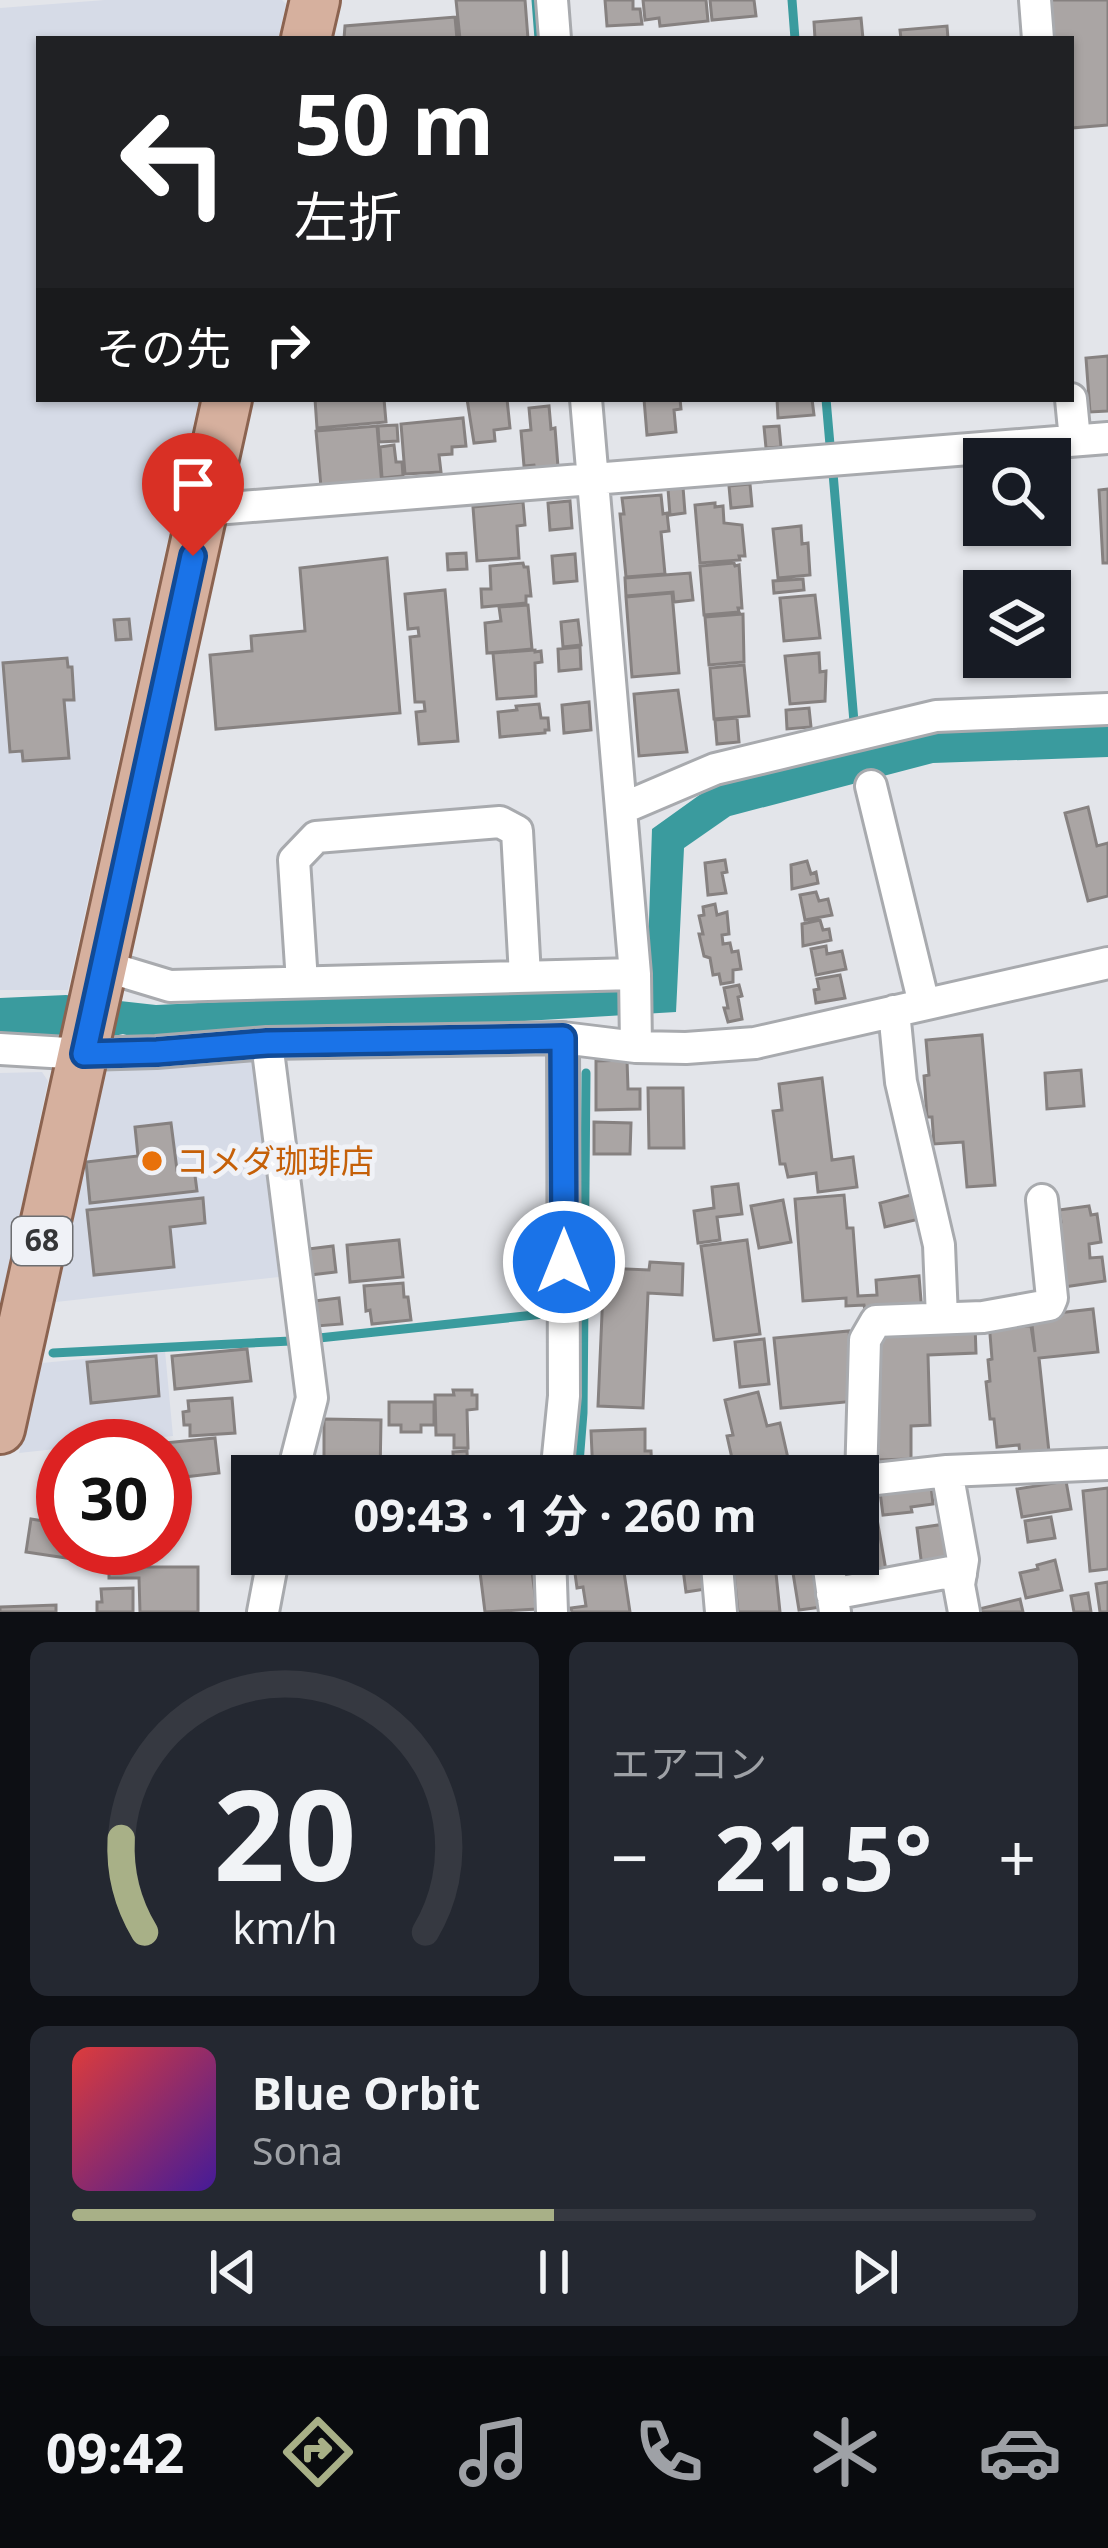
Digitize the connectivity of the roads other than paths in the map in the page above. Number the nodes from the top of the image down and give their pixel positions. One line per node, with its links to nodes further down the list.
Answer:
1 (314, 0): 4 (main road)
2 (552, 0): 5 (street)
3 (1035, 0): 6 (street)
4 (307, 36)
5 (555, 36)
6 (1038, 36)
7 (226, 402): 13 (main road, 68)
8 (586, 402): 12 (street)
9 (1071, 402): 11 (street)
10 (1108, 438): 11 (street)
11 (1075, 440): 12 (street)
12 (592, 481): 13 (street); 16 (street)
13 (203, 510): 18 (main road, 68)
14 (1108, 709): 16 (street)
15 (871, 786): 22 (street)
16 (621, 809): 20 (street)
17 (1108, 963): 22 (street)
18 (102, 974): 21 (street); 27 (main road, 68)
19 (525, 976): 20 (street); 21 (street); 21 (street)
20 (635, 977): 24 (street)
21 (302, 982)
22 (909, 1008): 24 (street); 29 (street)
23 (563, 1038): 24 (street); 25 (street); 33 (street)
24 (636, 1041)
25 (267, 1043): 27 (street); 32 (street)
26 (0, 1049): 27 (street)
27 (84, 1054): 30 (main road, 68)
28 (1042, 1200): 29 (street)
29 (942, 1318): 34 (street)
30 (8, 1358): 31 (main road, 68)
31 (0, 1429)
32 (297, 1455)
33 (558, 1455)
34 (860, 1455)
35 (1108, 1464): 36 (street)
36 (947, 1471): 37 (street); 38 (street)
37 (879, 1479)
38 (961, 1574): 42 (street); 46 (street)
39 (270, 1575): 43 (street)
40 (551, 1575): 44 (street)
41 (718, 1575): 45 (street)
42 (834, 1603)
43 (263, 1612)
44 (553, 1612)
45 (721, 1612)
46 (964, 1612)

